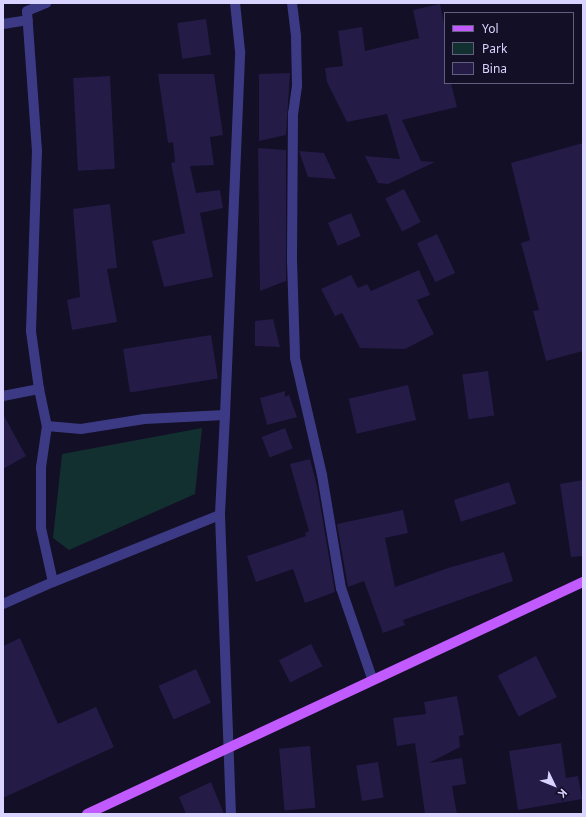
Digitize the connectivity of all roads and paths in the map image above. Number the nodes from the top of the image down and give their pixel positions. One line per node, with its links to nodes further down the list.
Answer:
1 (46, 3): 4 (street)
2 (235, 3): 8 (street)
3 (292, 3): 14 (street)
4 (28, 20): 5 (street); 6 (street)
5 (3, 24)
6 (39, 389): 7 (street); 9 (street)
7 (3, 396)
8 (226, 415): 9 (street); 10 (street)
9 (47, 426): 11 (street)
10 (220, 515): 11 (street); 15 (street)
11 (53, 582): 13 (street)
12 (583, 582): 14 (main road)
13 (3, 604)
14 (372, 678): 15 (main road)
15 (228, 746): 16 (main road); 17 (street)
16 (86, 814)
17 (231, 814)

